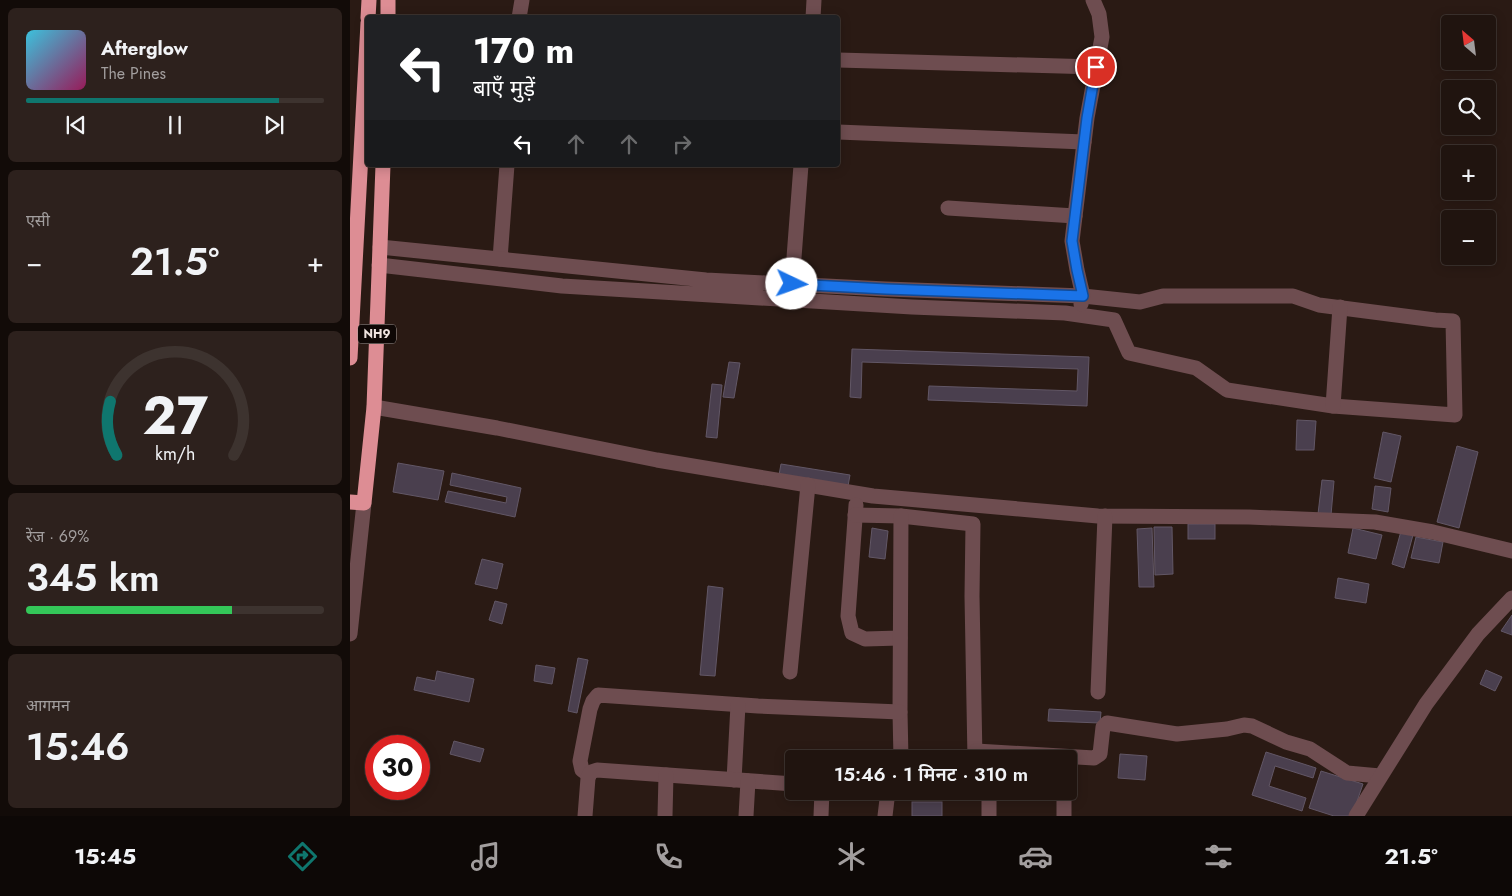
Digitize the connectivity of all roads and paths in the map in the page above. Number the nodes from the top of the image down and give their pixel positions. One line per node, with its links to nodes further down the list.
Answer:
1 (369, 0): 6 (highway)
2 (388, 0): 7 (highway)
3 (522, 0): 8 (street)
4 (814, 0): 9 (street)
5 (1093, 0): 11 (street)
6 (368, 15)
7 (388, 15)
8 (520, 15)
9 (813, 15)
10 (840, 60): 11 (street)
11 (1096, 67): 14 (street)
12 (365, 76): 28 (highway)
13 (840, 132): 14 (street)
14 (1084, 142): 19 (street)
15 (383, 167): 20 (highway, NH9)
16 (508, 167): 21 (street)
17 (801, 167): 24 (street)
18 (948, 208): 19 (street)
19 (1075, 216): 25 (street)
20 (380, 247): 21 (street); 22 (highway, NH9)
21 (507, 260): 23 (street); 24 (street)
22 (379, 265): 23 (street); 30 (highway, NH9)
23 (512, 280): 27 (street)
24 (792, 284): 25 (street)
25 (1083, 296): 26 (street); 27 (street)
26 (1340, 307): 29 (street); 29 (street)
27 (1079, 315): 29 (street)
28 (350, 358)
29 (1333, 406)
30 (374, 407): 31 (street); 33 (highway, NH9)
31 (808, 485): 32 (street); 41 (street)
32 (856, 493): 34 (street); 36 (street)
33 (357, 502): 39 (street)
34 (855, 515): 35 (street); 40 (street)
35 (901, 516): 40 (street); 46 (street)
36 (1105, 516): 37 (street); 42 (street)
37 (1512, 551)
38 (1512, 598): 50 (street)
39 (350, 634)
40 (900, 638): 44 (street)
41 (790, 672)
42 (1098, 692)
43 (738, 705): 44 (street); 48 (street); 51 (street)
44 (900, 712): 45 (street)
45 (901, 750)
46 (982, 750)
47 (1077, 758): 50 (street)
48 (588, 775): 49 (street); 57 (street)
49 (666, 775): 51 (street); 58 (street)
50 (1380, 776): 64 (street)
51 (741, 780): 52 (street); 59 (street)
52 (785, 783)
53 (822, 800): 60 (street)
54 (887, 800): 61 (street)
55 (989, 800): 62 (street)
56 (1064, 800): 63 (street)
57 (586, 816)
58 (665, 816)
59 (746, 816)
60 (821, 816)
61 (884, 816)
62 (990, 816)
63 (1064, 816)
64 (1356, 816)

